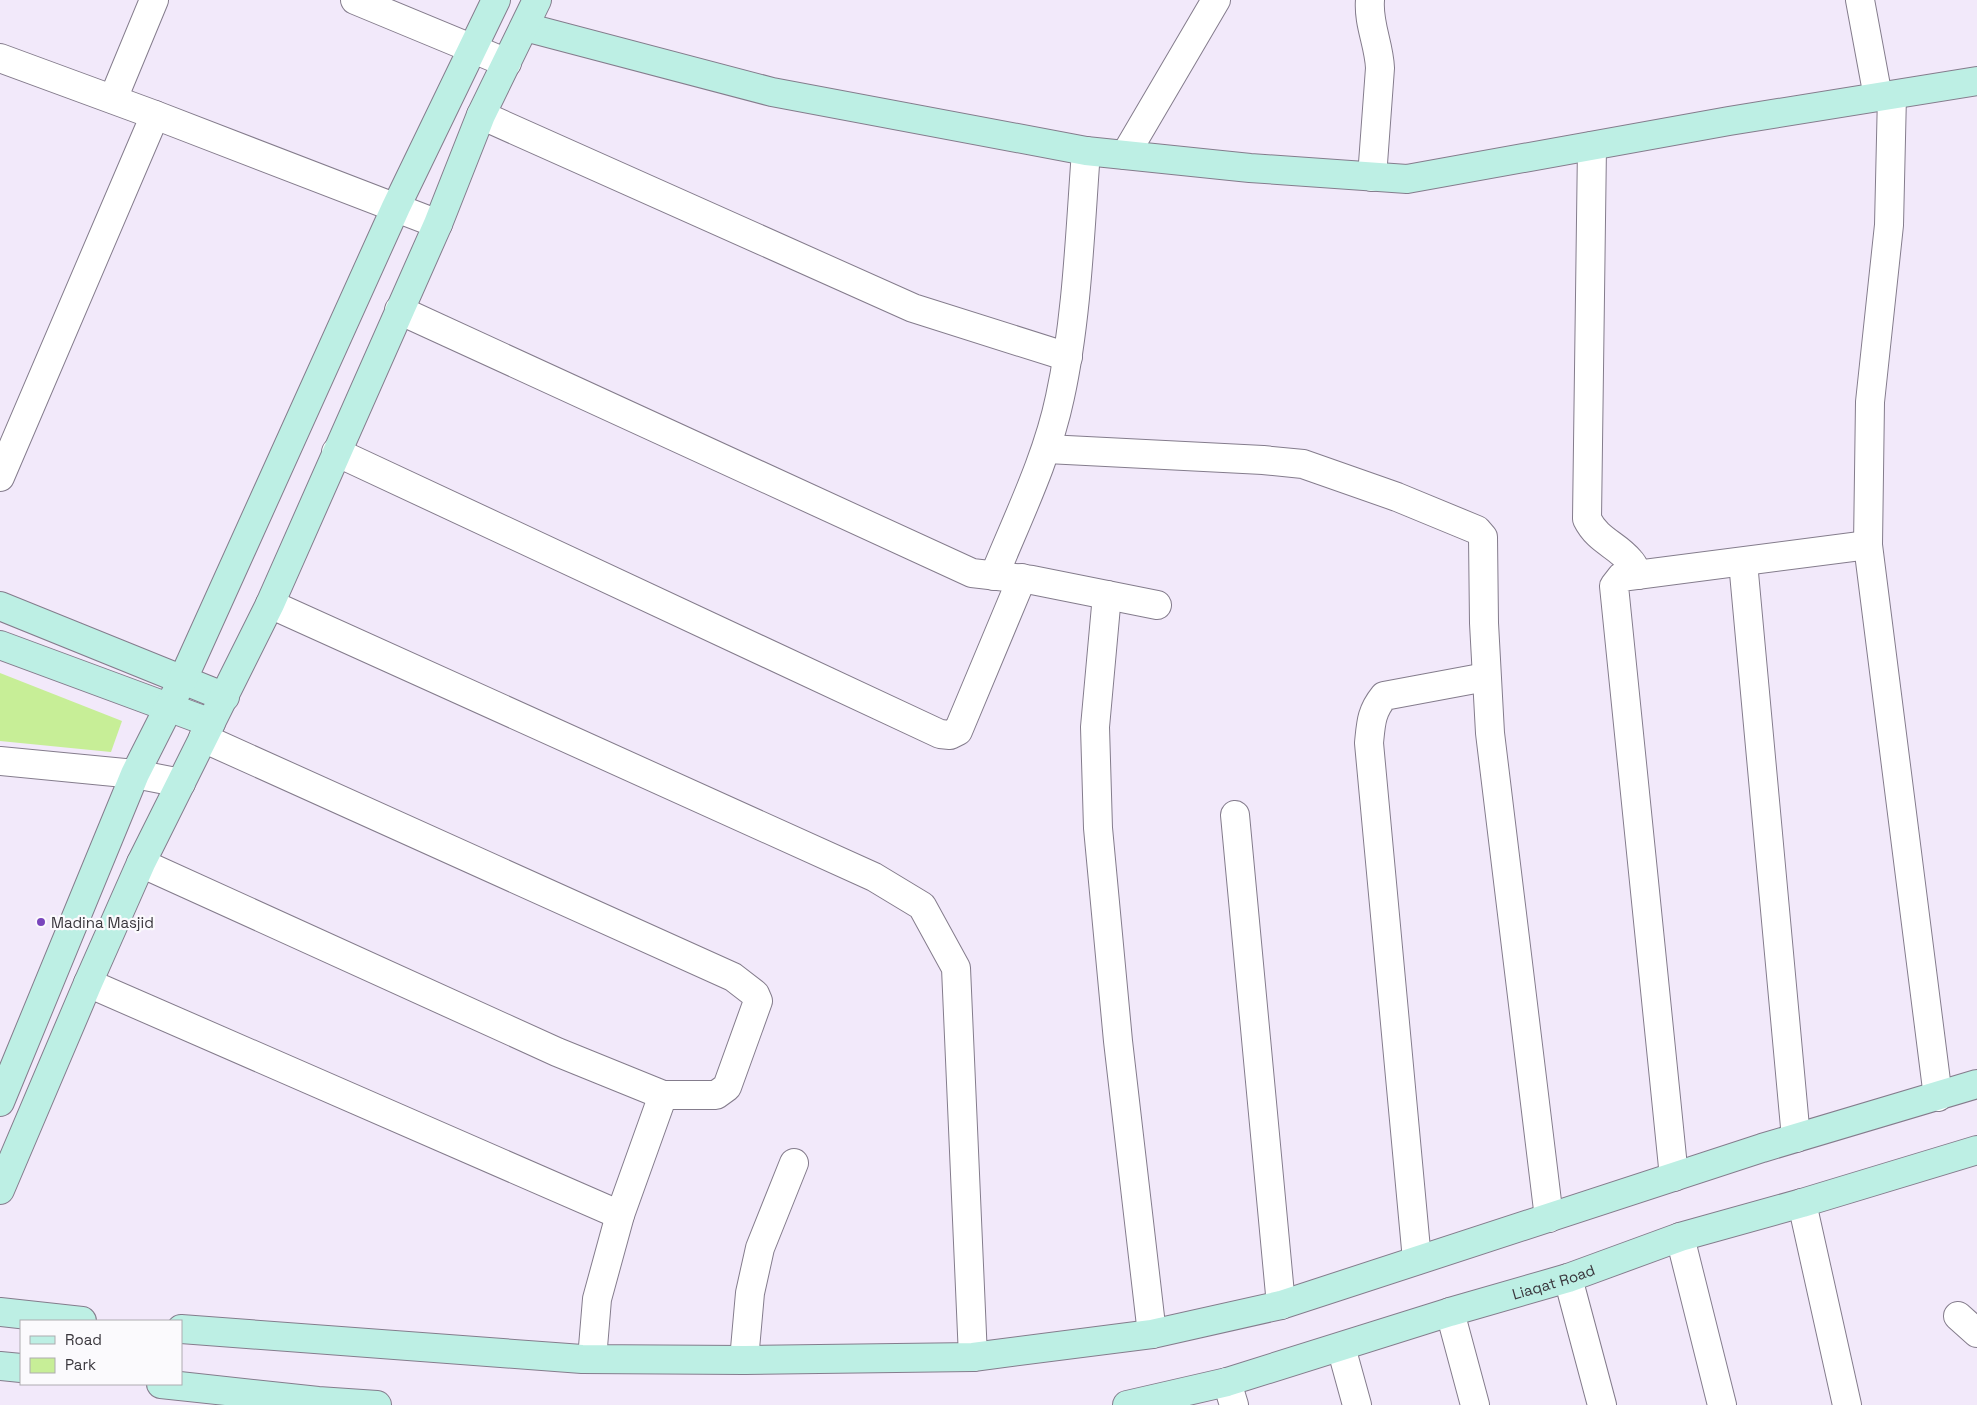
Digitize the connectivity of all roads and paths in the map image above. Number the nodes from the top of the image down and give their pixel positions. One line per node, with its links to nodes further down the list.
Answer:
1 (154, 0): 14 (street)
2 (355, 0): 9 (street)
3 (496, 0): 9 (street)
4 (537, 0): 8 (street)
5 (1216, 0): 19 (street)
6 (1370, 0): 20 (street)
7 (1860, 0): 13 (street)
8 (525, 27): 11 (street); 18 (street)
9 (472, 49): 11 (street); 21 (street)
10 (0, 58): 14 (street)
11 (507, 64): 16 (street)
12 (1977, 81): 13 (street)
13 (1885, 96): 17 (street); 28 (street)
14 (113, 100): 15 (street)
15 (155, 115): 21 (street); 27 (street)
16 (481, 116): 22 (street); 24 (street)
17 (1592, 146): 20 (street); 30 (street)
18 (1086, 151): 19 (street); 24 (street)
19 (1124, 155): 20 (street)
20 (1372, 177)
21 (396, 207): 22 (street); 39 (street)
22 (438, 224): 23 (street)
23 (400, 310): 26 (street); 31 (street)
24 (1068, 357): 25 (street)
25 (1046, 448): 31 (street); 38 (street)
26 (336, 452): 32 (street); 34 (street)
27 (0, 477)
28 (1868, 545): 29 (street); 51 (street)
29 (1743, 562): 30 (street); 53 (street)
30 (1638, 575): 56 (street)
31 (994, 576): 32 (street)
32 (1022, 578): 33 (street)
33 (1107, 595): 35 (street); 69 (street)
34 (270, 604): 40 (street); 71 (street)
35 (1157, 605)
36 (0, 606): 39 (street)
37 (0, 645): 41 (street)
38 (1486, 677): 60 (street); 62 (street)
39 (183, 679): 40 (street); 41 (street)
40 (225, 697): 42 (street)
41 (168, 707): 42 (street); 44 (street)
42 (207, 730): 45 (street); 50 (street)
43 (0, 761): 44 (street)
44 (135, 774): 45 (street); 52 (street)
45 (181, 783): 47 (street)
46 (1235, 815): 64 (street)
47 (141, 864): 48 (street); 50 (street)
48 (88, 983): 57 (street); 59 (street)
49 (1977, 1084): 51 (street)
50 (663, 1095): 59 (street)
51 (1938, 1097): 53 (street)
52 (0, 1102)
53 (1796, 1138): 56 (street)
54 (1977, 1150): 58 (street, Liaqat Road)
55 (794, 1163): 73 (street)
56 (1674, 1177): 60 (street)
57 (0, 1190)
58 (1802, 1203): 61 (street, Liaqat Road); 85 (street)
59 (620, 1215): 72 (street)
60 (1549, 1218): 62 (street)
61 (1680, 1237): 63 (street, Liaqat Road); 84 (street)
62 (1417, 1260): 64 (street)
63 (1568, 1278): 66 (street, Liaqat Road); 83 (street)
64 (1280, 1305): 69 (street)
65 (0, 1312): 67 (street)
66 (1450, 1312): 70 (street, Liaqat Road); 82 (street)
67 (73, 1320)
68 (182, 1329): 72 (street)
69 (1152, 1334): 71 (street)
70 (1341, 1347): 77 (street, Liaqat Road); 81 (street)
71 (973, 1357): 73 (street)
72 (592, 1359): 73 (street)
73 (744, 1360)
74 (0, 1366): 75 (street)
75 (20, 1368)
76 (169, 1385): 78 (street)
77 (1230, 1393): 80 (street, Liaqat Road)
78 (318, 1403): 79 (street)
79 (378, 1405)
80 (1127, 1405)
81 (1357, 1405)
82 (1475, 1405)
83 (1602, 1405)
84 (1722, 1405)
85 (1847, 1405)

